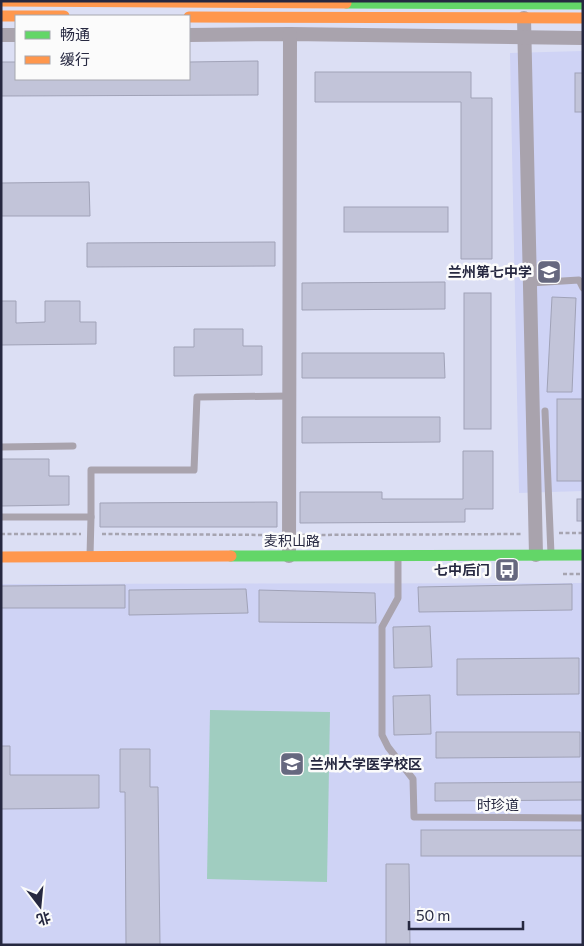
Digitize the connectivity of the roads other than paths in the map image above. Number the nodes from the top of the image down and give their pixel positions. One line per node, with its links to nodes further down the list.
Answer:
1 (1, 1): 2 (main road)
2 (94, 1): 3 (main road)
3 (524, 2): 4 (main road); 8 (main road)
4 (583, 4)
5 (1, 16): 6 (main road)
6 (15, 16)
7 (190, 17): 8 (main road)
8 (524, 18): 9 (main road); 14 (street)
9 (583, 18)
10 (290, 34): 12 (street); 14 (street); 18 (street)
11 (1, 35): 13 (street)
12 (190, 35)
13 (15, 36)
14 (523, 37): 15 (street); 16 (street)
15 (583, 38)
16 (529, 283): 17 (lane); 25 (street)
17 (583, 288)
18 (289, 396): 23 (lane); 29 (street)
19 (545, 412): 26 (lane)
20 (74, 446): 21 (lane)
21 (1, 447)
22 (1, 517): 23 (lane)
23 (91, 517): 28 (lane)
24 (398, 555): 25 (main road, 麦积山路); 29 (main road, 麦积山路); 31 (lane, 时珍道)
25 (536, 555): 26 (main road, 麦积山路)
26 (551, 555): 27 (main road, 麦积山路)
27 (583, 555)
28 (90, 556): 29 (main road, 麦积山路); 30 (main road, 麦积山路)
29 (289, 556)
30 (1, 557)
31 (583, 818)

